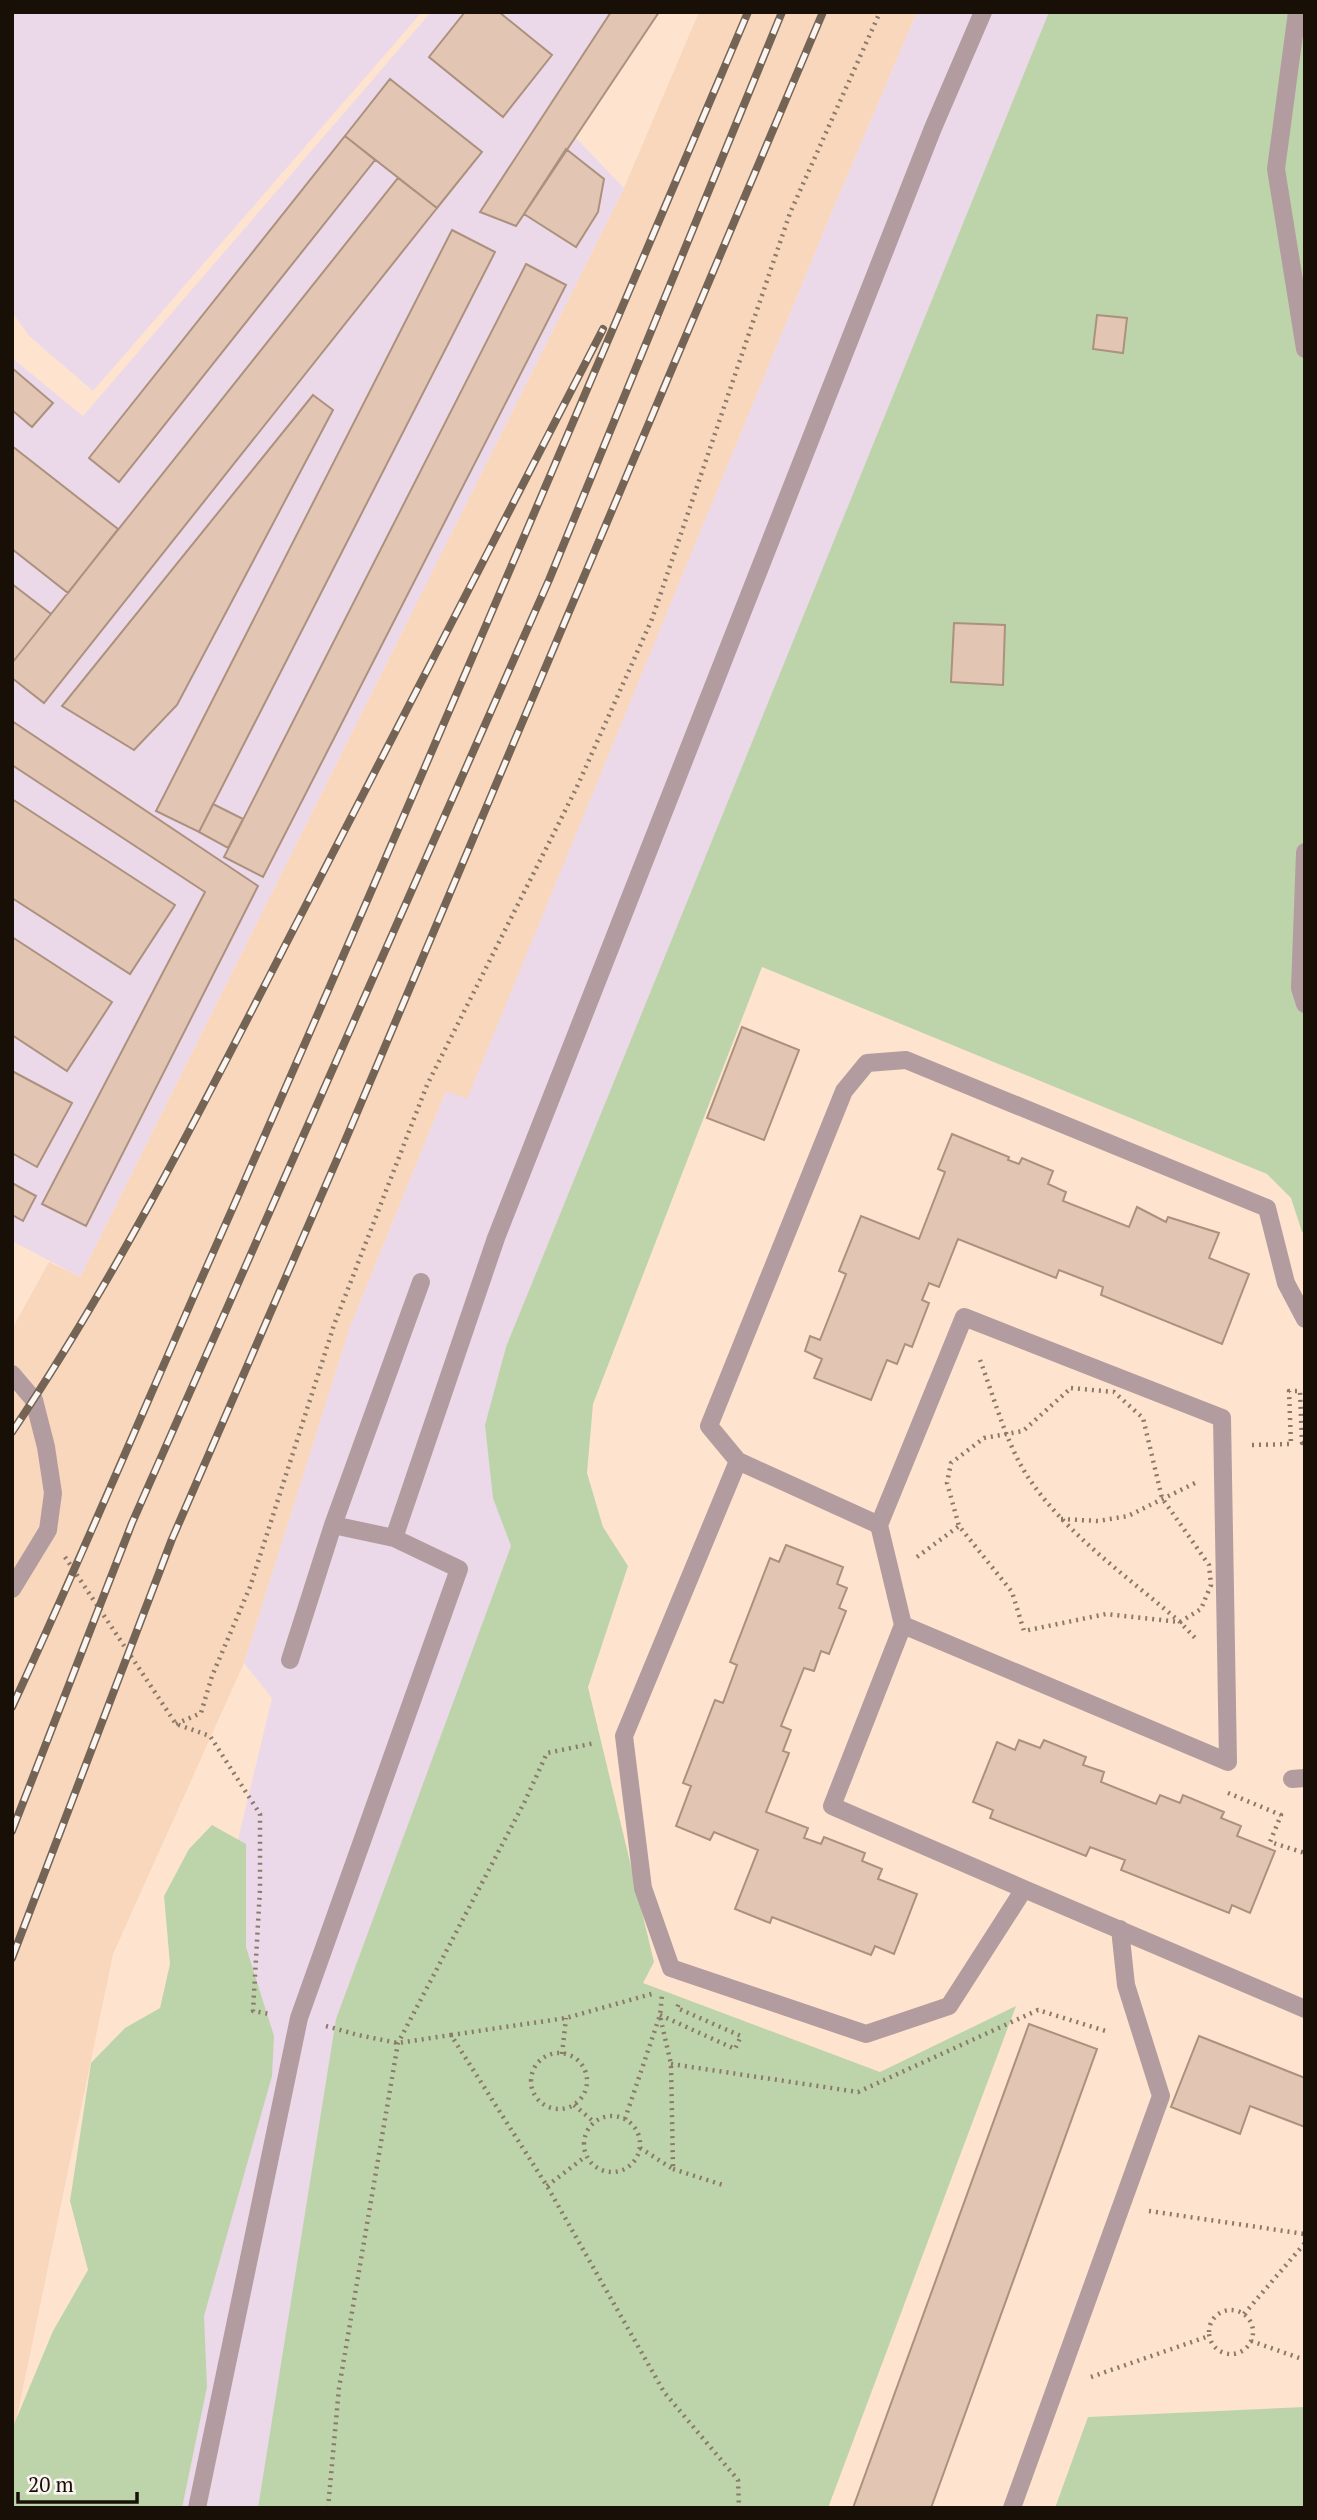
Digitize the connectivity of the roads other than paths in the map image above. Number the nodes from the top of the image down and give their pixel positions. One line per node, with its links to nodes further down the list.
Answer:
1 (983, 12): 12 (lane)
2 (1297, 12): 3 (lane)
3 (1305, 349)
4 (1305, 852): 5 (lane)
5 (1305, 1004)
6 (421, 1282): 10 (lane)
7 (1305, 1319): 9 (lane)
8 (12, 1374): 13 (lane)
9 (738, 1461): 11 (lane); 16 (lane)
10 (333, 1525): 12 (lane); 15 (lane)
11 (879, 1525): 14 (lane); 14 (lane)
12 (394, 1538): 19 (lane)
13 (12, 1589)
14 (902, 1625): 16 (lane)
15 (290, 1660)
16 (1024, 1889): 17 (lane)
17 (1120, 1929): 18 (lane); 20 (lane)
18 (1305, 2009)
19 (197, 2508)
20 (1012, 2508)

